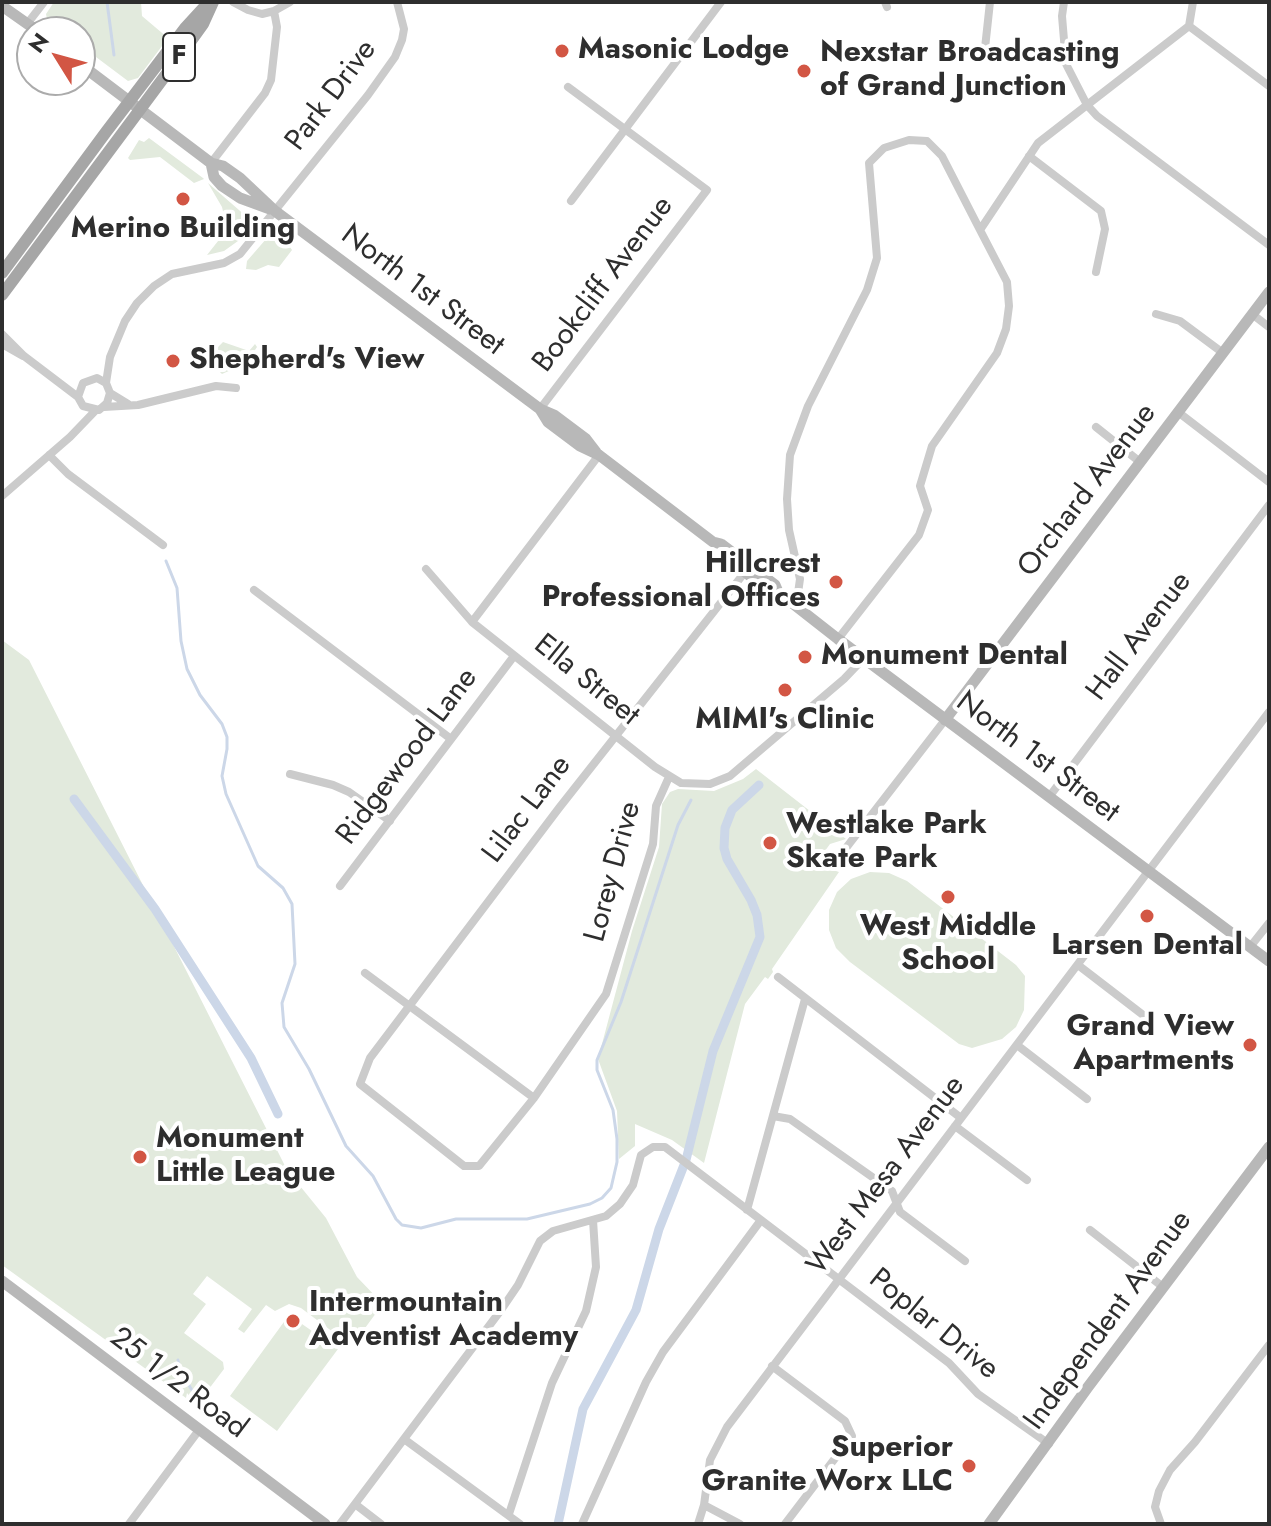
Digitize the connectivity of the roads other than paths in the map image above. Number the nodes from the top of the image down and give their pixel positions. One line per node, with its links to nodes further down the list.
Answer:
1 (211, 2): 16 (main road, F)
2 (233, 2): 9 (street)
3 (290, 2): 9 (street)
4 (397, 2): 21 (street, Park Drive)
5 (721, 2): 17 (street)
6 (990, 2): 11 (street)
7 (1064, 2): 15 (street)
8 (1193, 2): 10 (street)
9 (274, 11): 19 (street)
10 (1189, 26): 13 (street); 15 (street)
11 (985, 48)
12 (96, 76): 16 (street, North 1st Street)
13 (1268, 83)
14 (568, 87): 17 (street)
15 (1087, 105): 18 (street); 23 (street)
16 (134, 106): 19 (street, North 1st Street); 25 (main road, F); 27 (main road, F)
17 (625, 127): 20 (street); 46 (street, Bookcliff Avenue)
18 (1029, 156): 22 (street); 24 (street)
19 (211, 163): 21 (street, North 1st Street)
20 (571, 201)
21 (275, 211): 35 (street, Park Drive); 46 (street, North 1st Street)
22 (980, 230): 62 (street); 64 (street)
23 (1269, 245)
24 (1096, 272)
25 (2, 273)
26 (1269, 292): 29 (street, Orchard Avenue)
27 (2, 295)
28 (1156, 314): 33 (street)
29 (1252, 314): 30 (street); 33 (street, Orchard Avenue)
30 (1269, 327)
31 (2, 334): 34 (street)
32 (2, 344): 34 (street)
33 (1223, 353): 47 (street, Orchard Avenue)
34 (24, 356): 37 (street)
35 (110, 357): 36 (street); 39 (street)
36 (92, 378): 38 (street); 39 (street)
37 (59, 380): 38 (street); 42 (street)
38 (83, 383): 42 (street)
39 (106, 383): 41 (street)
40 (236, 388): 43 (street)
41 (110, 393): 43 (street); 45 (street)
42 (78, 397): 44 (street)
43 (128, 405): 45 (street)
44 (83, 406): 45 (street); 48 (street)
45 (100, 408): 48 (street)
46 (540, 409): 51 (street, North 1st Street)
47 (1178, 412): 52 (street, Orchard Avenue); 53 (street)
48 (78, 426): 50 (street)
49 (1096, 427): 52 (street)
50 (49, 455): 54 (street); 57 (street)
51 (599, 455): 56 (street, North 1st Street); 63 (street)
52 (1140, 462): 68 (street, Orchard Avenue)
53 (1269, 482)
54 (2, 496)
55 (1269, 505): 73 (street, Hall Avenue)
56 (713, 542): 59 (street, North 1st Street); 61 (street, North 1st Street)
57 (163, 545)
58 (426, 569): 63 (street, Ella Street)
59 (745, 572): 61 (street, North 1st Street); 69 (street, Lilac Lane)
60 (254, 590): 70 (street)
61 (778, 592): 62 (street, North 1st Street)
62 (796, 607): 64 (street, North 1st Street)
63 (472, 622): 65 (street, Ella Street)
64 (838, 639): 66 (street, North 1st Street)
65 (514, 656): 69 (street, Ella Street); 70 (street, Ridgewood Lane)
66 (864, 658): 68 (street, North 1st Street); 72 (street, Lorey Drive)
67 (1269, 712): 76 (street, West Mesa Avenue)
68 (945, 720): 73 (street, North 1st Street); 75 (street)
69 (616, 735): 72 (street, Ella Street); 85 (street, Lilac Lane)
70 (451, 739): 74 (street, Ridgewood Lane)
71 (290, 774): 74 (street)
72 (669, 777): 88 (street, Lorey Drive)
73 (1049, 797): 76 (street, North 1st Street)
74 (390, 821): 77 (street, Ridgewood Lane)
75 (839, 857)
76 (1149, 872): 79 (street, North 1st Street); 81 (street, West Mesa Avenue)
77 (340, 886)
78 (1269, 923): 79 (street)
79 (1250, 947): 80 (street, North 1st Street)
80 (1269, 961)
81 (1078, 965): 86 (street); 87 (street, West Mesa Avenue)
82 (365, 973): 85 (street)
83 (778, 977): 84 (street)
84 (805, 999): 90 (street); 91 (street)
85 (410, 1004): 88 (street); 93 (street, Lilac Lane)
86 (1147, 1018)
87 (1017, 1045): 89 (street); 91 (street, West Mesa Avenue)
88 (534, 1098): 93 (street, Lorey Drive)
89 (1087, 1099)
90 (773, 1116): 95 (street); 96 (street)
91 (958, 1122): 94 (street); 95 (street, West Mesa Avenue)
92 (1269, 1147): 103 (street, Independent Avenue)
93 (464, 1166)
94 (1027, 1180)
95 (897, 1203): 100 (street); 101 (street, West Mesa Avenue)
96 (747, 1210): 97 (street, Poplar Drive); 98 (street, Poplar Drive)
97 (593, 1220): 107 (street); 111 (street)
98 (761, 1220): 101 (street, Poplar Drive); 117 (street)
99 (1090, 1230): 103 (street)
100 (965, 1261)
101 (838, 1280): 105 (street, West Mesa Avenue); 108 (street, Poplar Drive)
102 (2, 1281): 106 (street, 25 1/2 Road)
103 (1163, 1287): 108 (street, Independent Avenue)
104 (1269, 1345): 122 (street)
105 (772, 1366): 110 (street, West Mesa Avenue); 120 (street)
106 (199, 1430): 112 (street); 113 (street, 25 1/2 Road)
107 (404, 1439): 109 (street); 111 (street)
108 (1049, 1444): 121 (street, Independent Avenue)
109 (355, 1504): 114 (street); 115 (street)
110 (704, 1505): 118 (street, West Mesa Avenue); 119 (street)
111 (509, 1514): 116 (street)
112 (129, 1524)
113 (325, 1524)
114 (340, 1524)
115 (381, 1524)
116 (520, 1524)
117 (582, 1524)
118 (698, 1524)
119 (740, 1524)
120 (785, 1524)
121 (989, 1524)
122 (1161, 1524)

